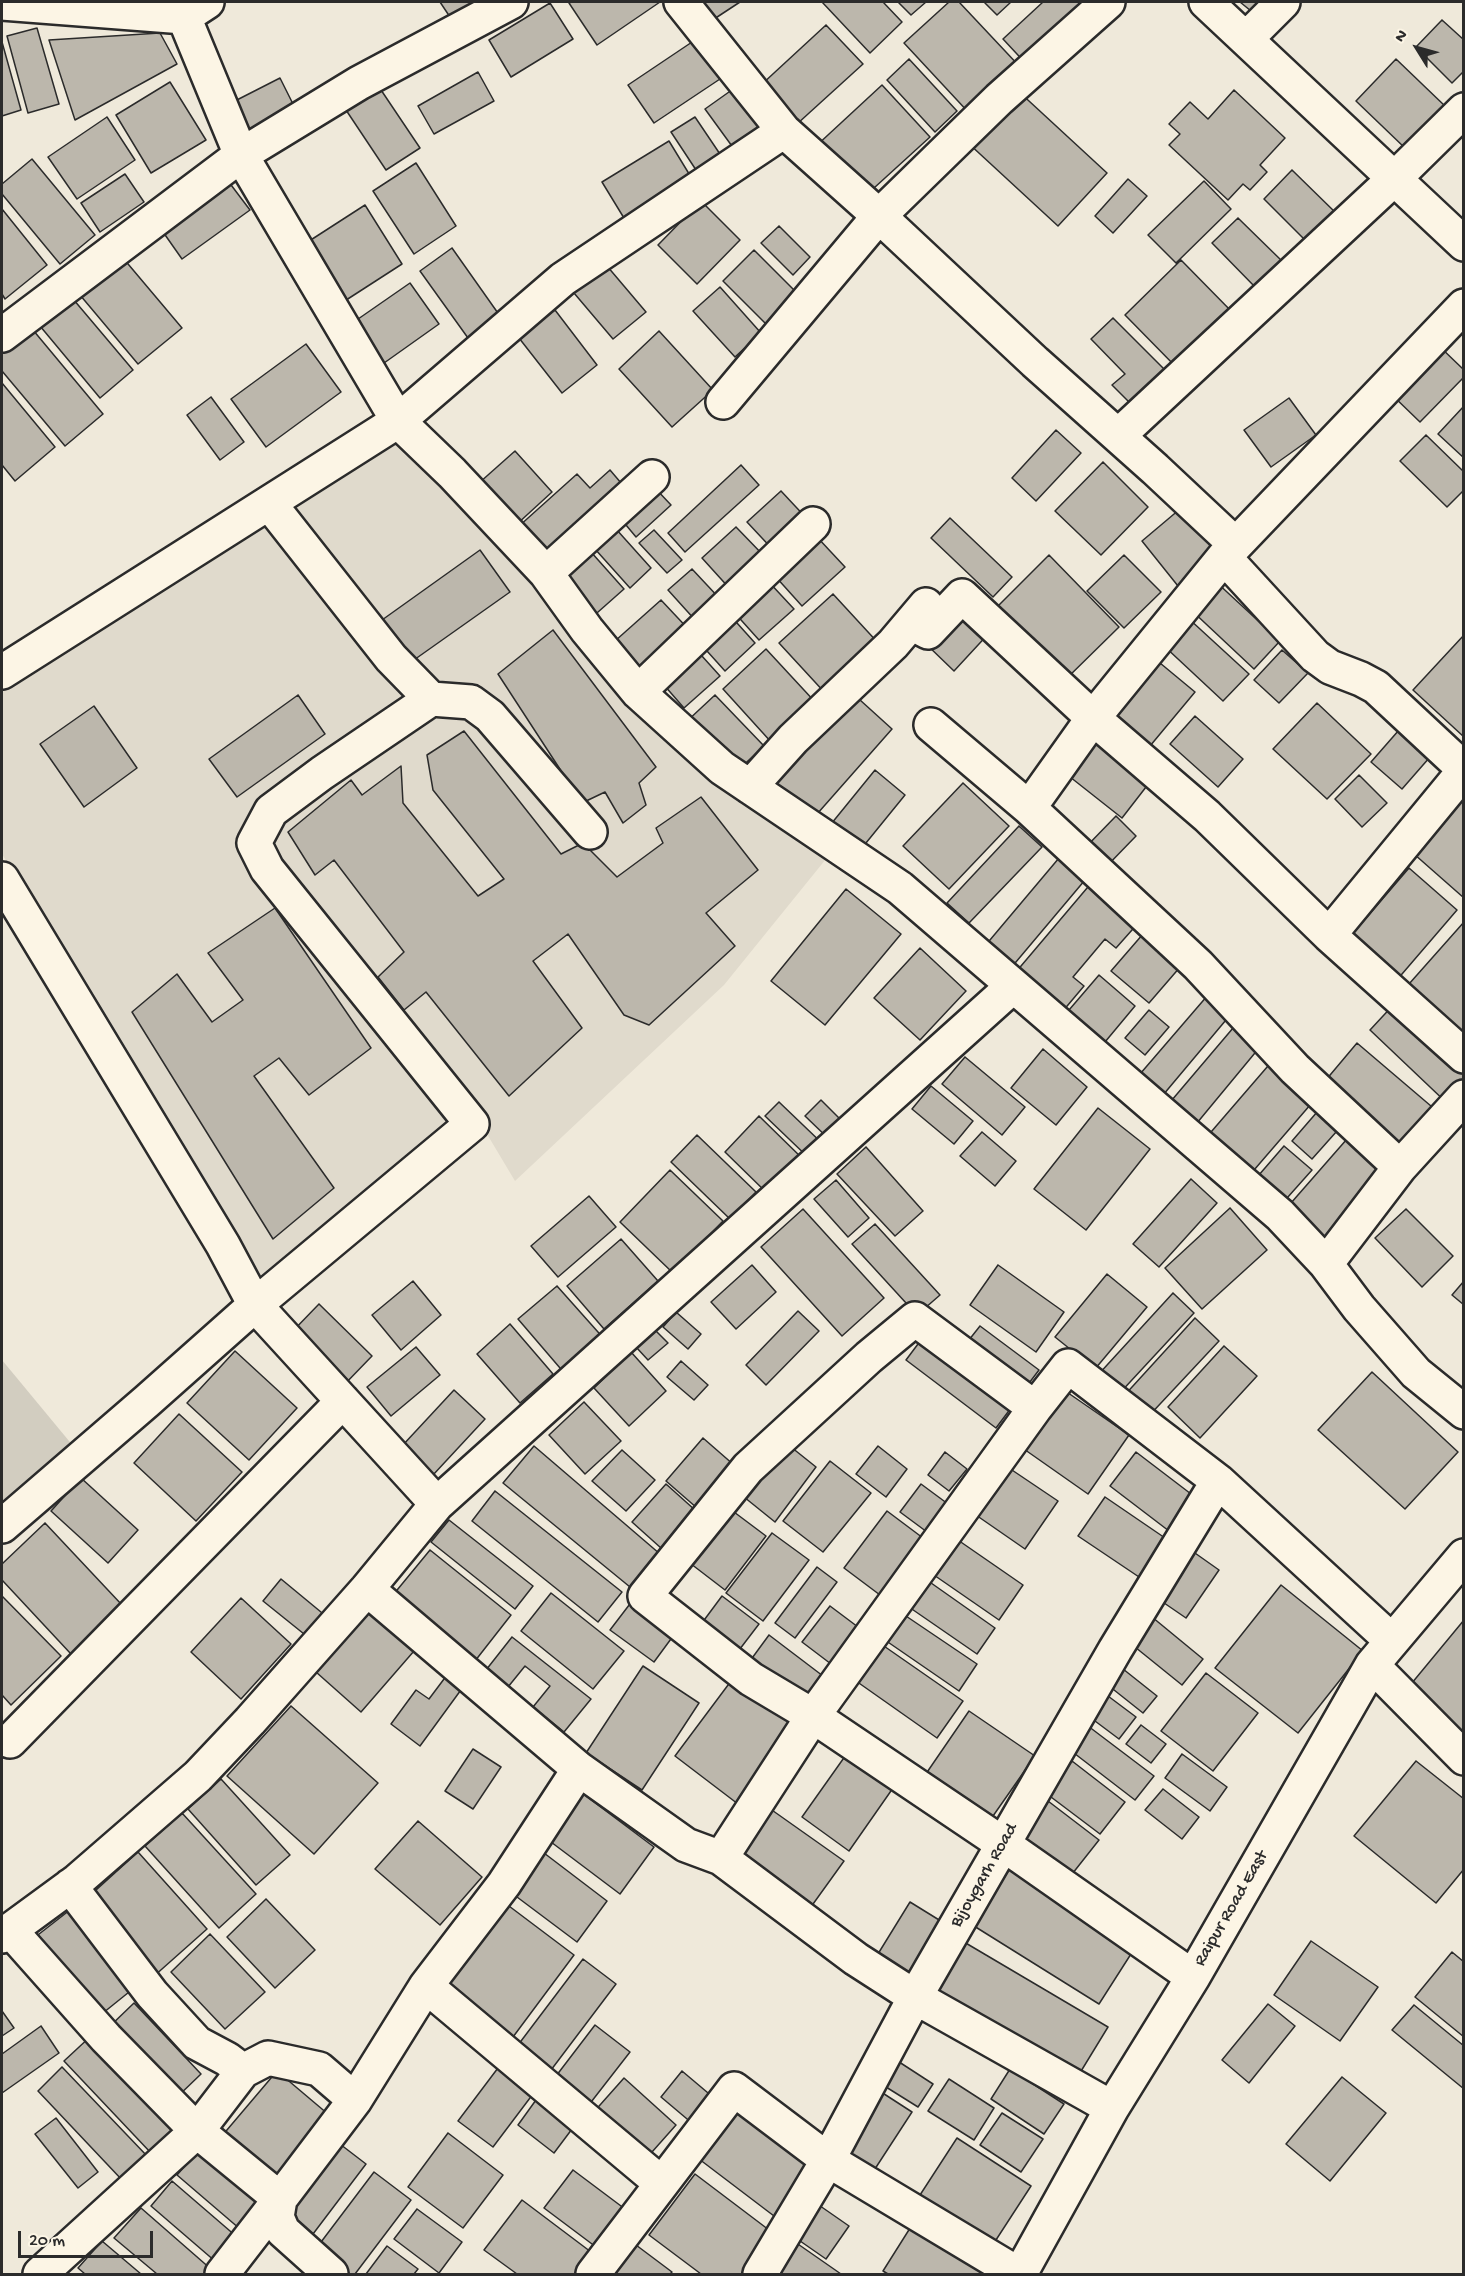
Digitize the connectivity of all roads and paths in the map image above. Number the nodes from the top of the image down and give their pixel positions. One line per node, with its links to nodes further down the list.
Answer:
1 (511, 2): 11 (street)
2 (681, 2): 10 (street)
3 (1108, 2): 13 (street)
4 (1206, 2): 8 (street)
5 (1283, 2): 8 (street)
6 (2, 3): 7 (street)
7 (196, 9): 11 (street)
8 (1246, 39): 12 (street)
9 (1464, 110): 12 (street)
10 (784, 131): 13 (street); 18 (street)
11 (242, 155): 16 (street); 18 (street)
12 (1395, 178): 14 (street); 19 (street)
13 (879, 216): 17 (street); 19 (street)
14 (1464, 244)
15 (1464, 306): 23 (street)
16 (2, 335)
17 (723, 402)
18 (398, 421): 21 (street); 24 (street)
19 (1118, 436): 23 (street)
20 (652, 477): 24 (street)
21 (269, 503): 27 (street); 29 (street)
22 (813, 524): 28 (street)
23 (1229, 551): 30 (street); 32 (street)
24 (546, 573): 28 (street)
25 (953, 575): 26 (street)
26 (911, 623): 30 (street); 33 (street)
27 (2, 672)
28 (638, 692): 33 (street)
29 (431, 699): 35 (street); 43 (street)
30 (1093, 718): 34 (street); 37 (street)
31 (931, 725): 34 (street)
32 (1464, 770): 37 (street)
33 (750, 787): 38 (street)
34 (1029, 808): 41 (street)
35 (591, 832)
36 (2, 879): 43 (street)
37 (1329, 935): 39 (street)
38 (1013, 986): 42 (street); 48 (street)
39 (1464, 1056)
40 (1464, 1097): 41 (street)
41 (1400, 1167): 42 (street)
42 (1326, 1264): 46 (street)
43 (255, 1305): 44 (street); 49 (street)
44 (343, 1401): 48 (street); 54 (street)
45 (1035, 1408): 47 (street); 53 (street); 53 (street)
46 (1464, 1412)
47 (1218, 1481): 52 (street); 57 (street, Bijoygarh Road)
48 (437, 1504): 51 (street)
49 (2, 1526)
50 (1464, 1556): 52 (street, Raipur Road East)
51 (367, 1589): 56 (street); 59 (street)
52 (1382, 1652): 55 (street); 61 (street, Raipur Road East)
53 (813, 1716): 57 (street); 58 (street)
54 (10, 1741)
55 (1464, 1758)
56 (579, 1769): 58 (street); 62 (street)
57 (1004, 1844): 61 (street); 63 (street, Bijoygarh Road)
58 (721, 1858): 63 (street)
59 (70, 1886): 60 (street); 64 (street)
60 (6, 1933): 67 (street)
61 (1193, 1977): 66 (street, Raipur Road East)
62 (426, 1986): 65 (street); 69 (street)
63 (915, 1997): 66 (street); 68 (street, Bijoygarh Road)
64 (243, 2071): 65 (street); 67 (street)
65 (355, 2100): 70 (street)
66 (1112, 2108): 76 (street, Raipur Road East)
67 (197, 2131): 70 (street); 71 (street)
68 (828, 2160): 69 (street); 75 (street, Bijoygarh Road); 76 (street)
69 (661, 2183): 74 (street)
70 (280, 2199): 72 (street); 73 (street)
71 (40, 2274)
72 (222, 2274)
73 (332, 2274)
74 (593, 2274)
75 (760, 2274)
76 (1019, 2274)

